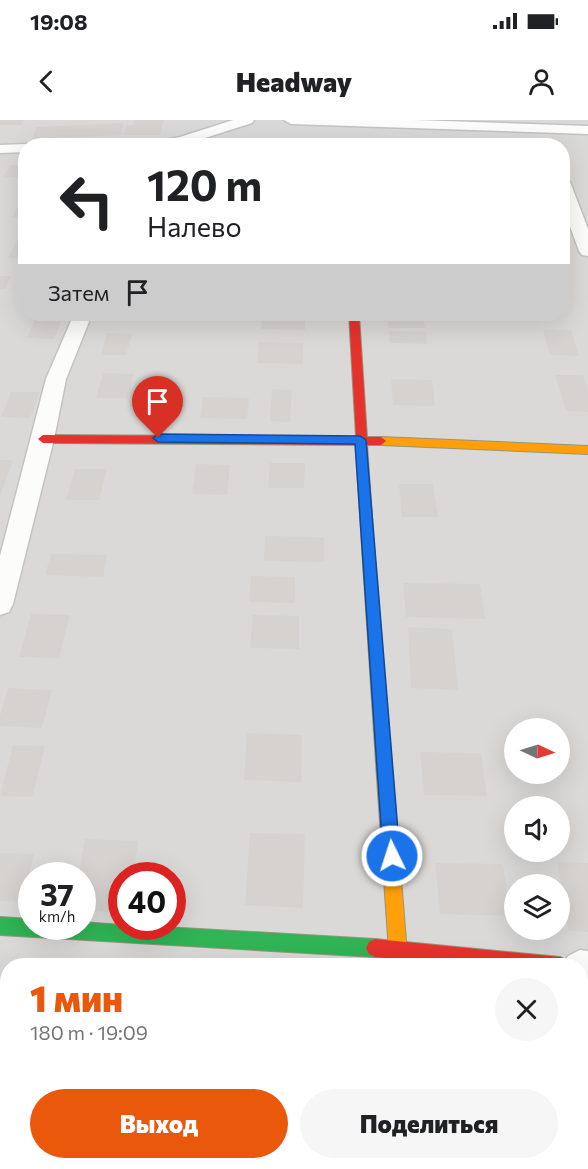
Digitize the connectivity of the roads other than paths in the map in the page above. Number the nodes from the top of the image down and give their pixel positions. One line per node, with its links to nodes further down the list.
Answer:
1 (247, 120): 6 (street)
2 (291, 120): 3 (street)
3 (345, 125): 4 (street)
4 (544, 129): 5 (street); 7 (street)
5 (588, 130)
6 (192, 138)
7 (547, 138)
8 (18, 148): 9 (street)
9 (0, 149)
10 (570, 203): 11 (street)
11 (588, 251)
12 (80, 321): 14 (street)
13 (354, 321): 15 (street)
14 (43, 439): 15 (street); 17 (street)
15 (360, 440): 16 (street); 19 (street)
16 (588, 450)
17 (0, 604)
18 (0, 926): 19 (street)
19 (398, 949): 20 (street); 21 (street)
20 (399, 958)
21 (484, 958)

